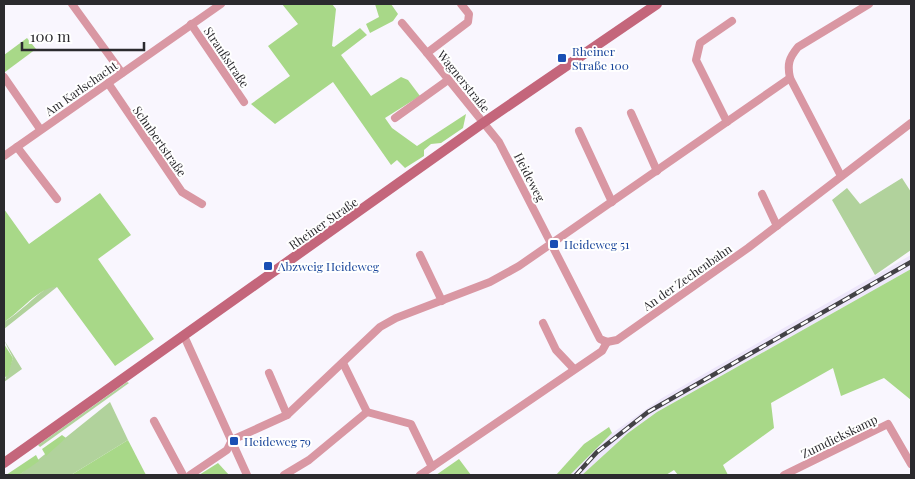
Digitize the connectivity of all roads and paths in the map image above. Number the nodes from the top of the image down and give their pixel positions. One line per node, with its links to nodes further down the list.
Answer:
1 (72, 4): 10 (street)
2 (221, 4): 8 (street, Am Karlschacht)
3 (461, 4): 9 (street, Wagnerstraße)
4 (657, 4): 19 (main road, Rheiner Straße)
5 (869, 4): 12 (street)
6 (732, 21): 18 (street)
7 (402, 23): 9 (street, Wagnerstraße)
8 (191, 24): 10 (street, Am Karlschacht); 15 (street, Straußstraße)
9 (427, 53): 13 (street, Wagnerstraße)
10 (122, 73): 14 (street, Am Karlschacht)
11 (4, 77): 21 (street)
12 (790, 78): 18 (street); 26 (street)
13 (448, 80): 17 (street); 19 (street, Wagnerstraße)
14 (108, 84): 21 (street, Am Karlschacht); 30 (street, Schubertstraße)
15 (244, 102)
16 (632, 113): 25 (street)
17 (395, 118)
18 (726, 122): 25 (street)
19 (483, 123): 32 (street, Heideweg); 36 (main road, Rheiner Straße)
20 (911, 123): 26 (street, An der Zechenbahn)
21 (40, 129): 23 (street, Am Karlschacht)
22 (580, 131): 29 (street)
23 (17, 147): 24 (street, Am Karlschacht); 28 (street)
24 (4, 156)
25 (657, 171): 29 (street)
26 (841, 176): 31 (street, An der Zechenbahn)
27 (762, 194): 31 (street)
28 (57, 198)
29 (612, 202): 32 (street)
30 (202, 204)
31 (776, 226): 37 (street, An der Zechenbahn)
32 (552, 244): 34 (street); 37 (street, Heideweg)
33 (420, 255): 34 (street)
34 (442, 301): 38 (street)
35 (542, 323): 39 (street)
36 (184, 336): 44 (street); 45 (main road, Rheiner Straße)
37 (607, 342): 39 (street, An der Zechenbahn)
38 (343, 363): 41 (street); 42 (street)
39 (574, 369): 47 (street, An der Zechenbahn)
40 (269, 373): 42 (street)
41 (367, 412): 47 (street); 51 (street)
42 (287, 415): 44 (street)
43 (154, 421): 48 (street)
44 (232, 440): 49 (street); 50 (street)
45 (4, 462)
46 (911, 464): 53 (street, Zumdiekskamp)
47 (432, 467): 52 (street, An der Zechenbahn)
48 (183, 475)
49 (190, 475)
50 (247, 475)
51 (284, 475)
52 (420, 475)
53 (784, 475)

